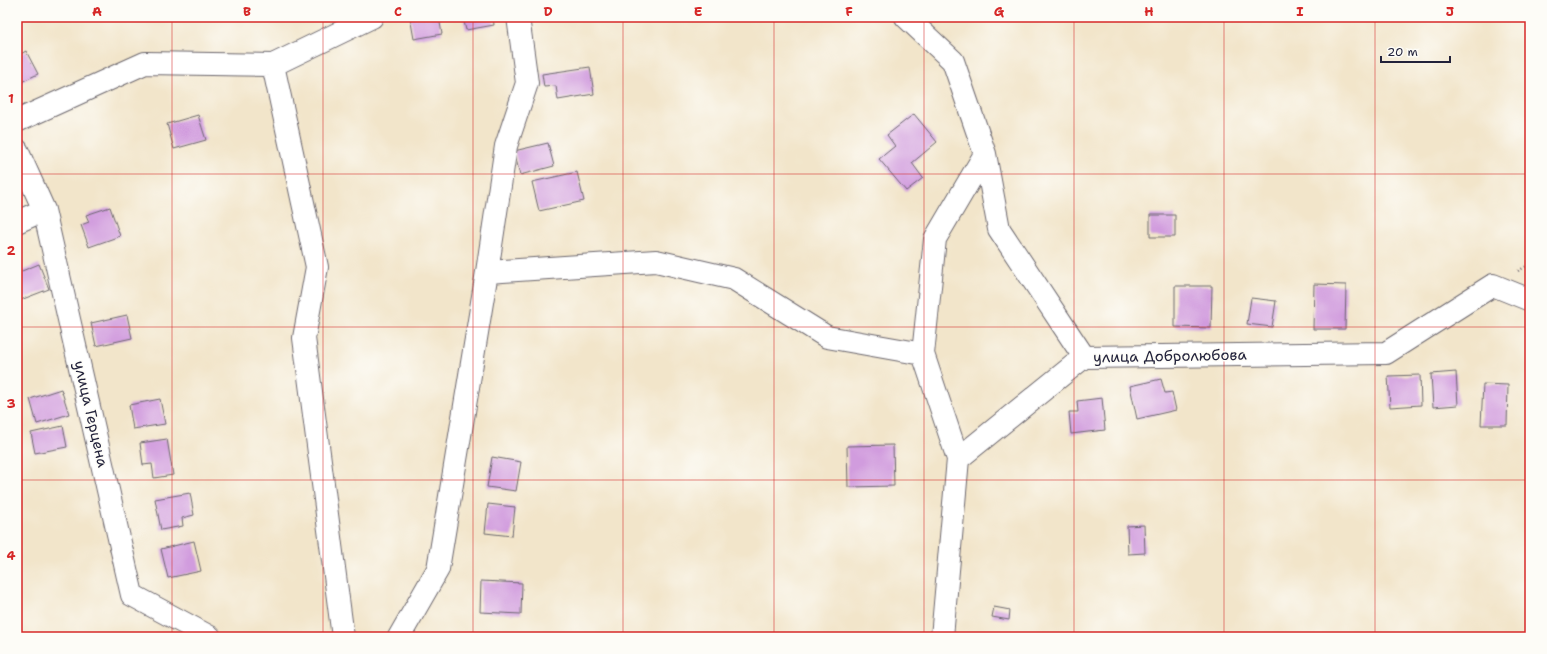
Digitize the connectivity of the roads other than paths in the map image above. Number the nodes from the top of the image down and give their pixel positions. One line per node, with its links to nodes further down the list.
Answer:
1 (372, 17): 4 (street)
2 (518, 17): 10 (street)
3 (906, 17): 7 (street, улица Добролюбова)
4 (273, 65): 5 (street); 16 (street)
5 (17, 121)
6 (17, 150): 8 (street, улица Герцена)
7 (985, 154): 12 (street); 13 (street, улица Добролюбова)
8 (44, 210): 9 (street); 15 (street, улица Герцена)
9 (17, 222)
10 (487, 272): 12 (street); 17 (street)
11 (1530, 300): 13 (street, улица Добролюбова)
12 (923, 354): 14 (street)
13 (1084, 357): 14 (street)
14 (958, 458): 18 (street)
15 (210, 637)
16 (343, 637)
17 (399, 637)
18 (942, 637)

